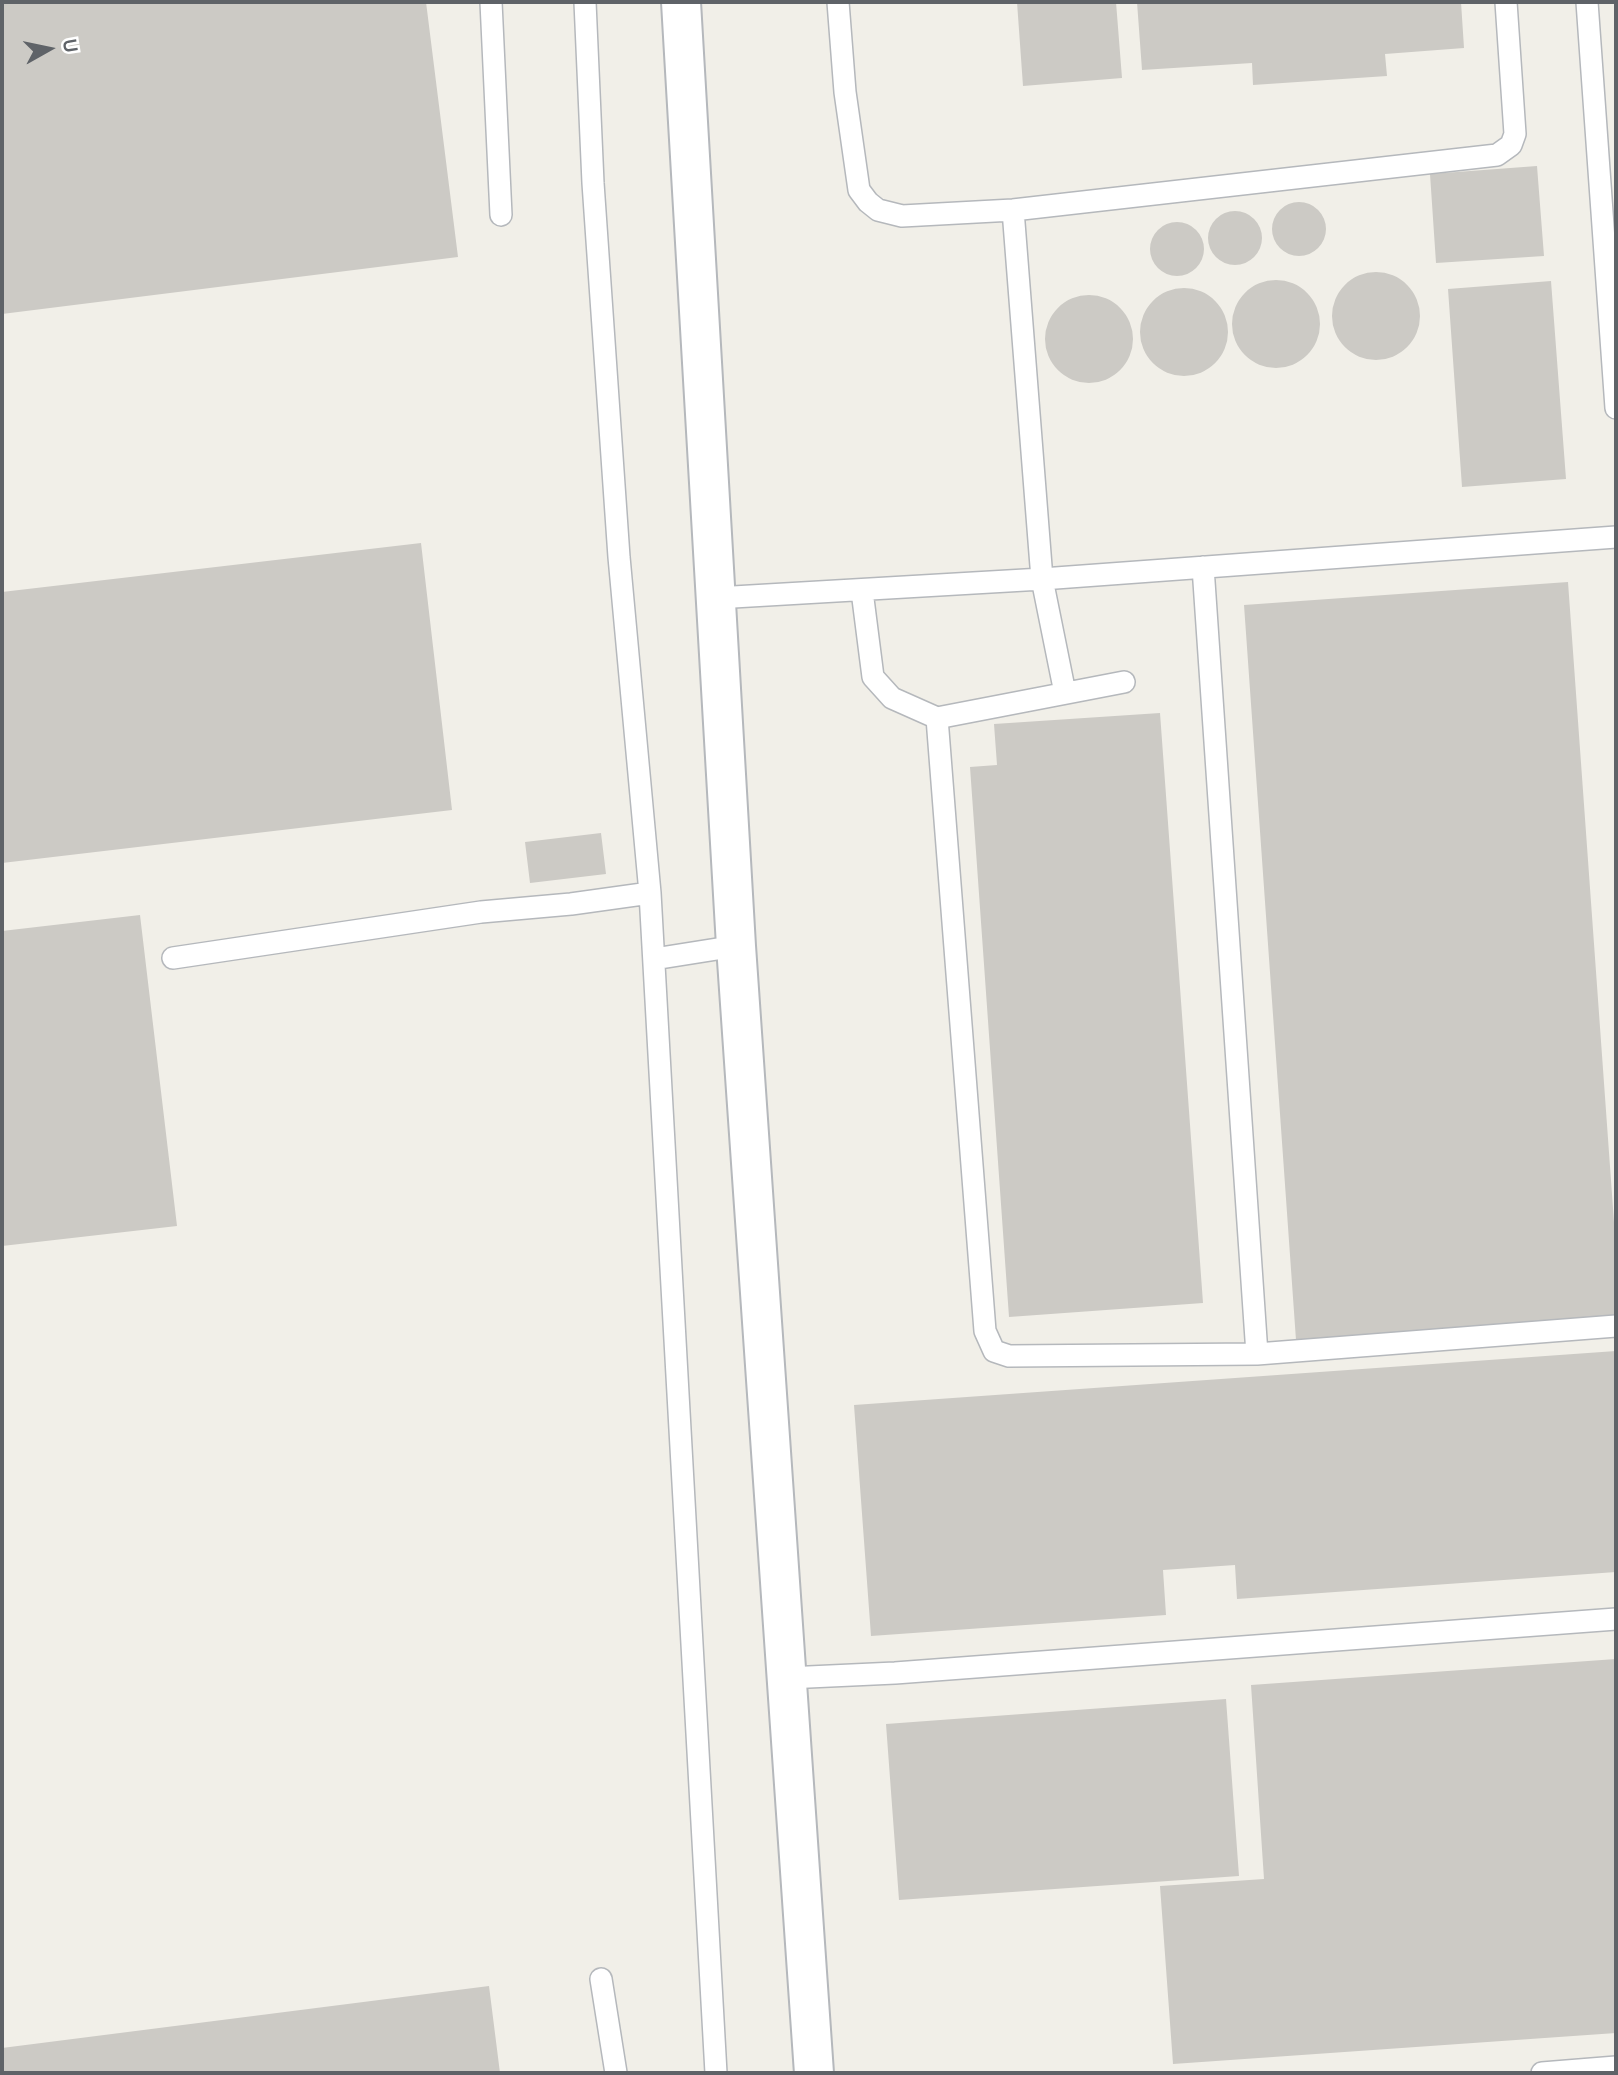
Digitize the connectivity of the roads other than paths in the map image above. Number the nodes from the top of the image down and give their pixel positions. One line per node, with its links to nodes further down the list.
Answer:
1 (491, 2): 8 (lane)
2 (585, 2): 18 (lane)
3 (681, 2): 14 (street)
4 (838, 2): 7 (lane)
5 (1506, 2): 7 (lane)
6 (1587, 2): 9 (lane)
7 (1013, 210): 12 (lane)
8 (501, 215)
9 (1616, 408)
10 (1616, 537): 11 (lane)
11 (1203, 567): 12 (lane); 23 (lane)
12 (1042, 579): 13 (lane); 16 (lane)
13 (862, 591): 14 (lane); 17 (lane)
14 (716, 598): 19 (street)
15 (1124, 682): 16 (lane)
16 (1065, 693): 17 (lane)
17 (937, 718): 23 (lane)
18 (650, 893): 20 (lane); 21 (lane)
19 (736, 946): 21 (lane); 25 (street)
20 (173, 958)
21 (654, 959): 29 (lane)
22 (1616, 1326): 23 (lane)
23 (1257, 1354)
24 (1616, 1619): 25 (lane)
25 (787, 1678): 30 (street)
26 (601, 1979): 28 (lane)
27 (1616, 2067): 31 (lane)
28 (617, 2073)
29 (716, 2073)
30 (814, 2073)
31 (1542, 2073)

